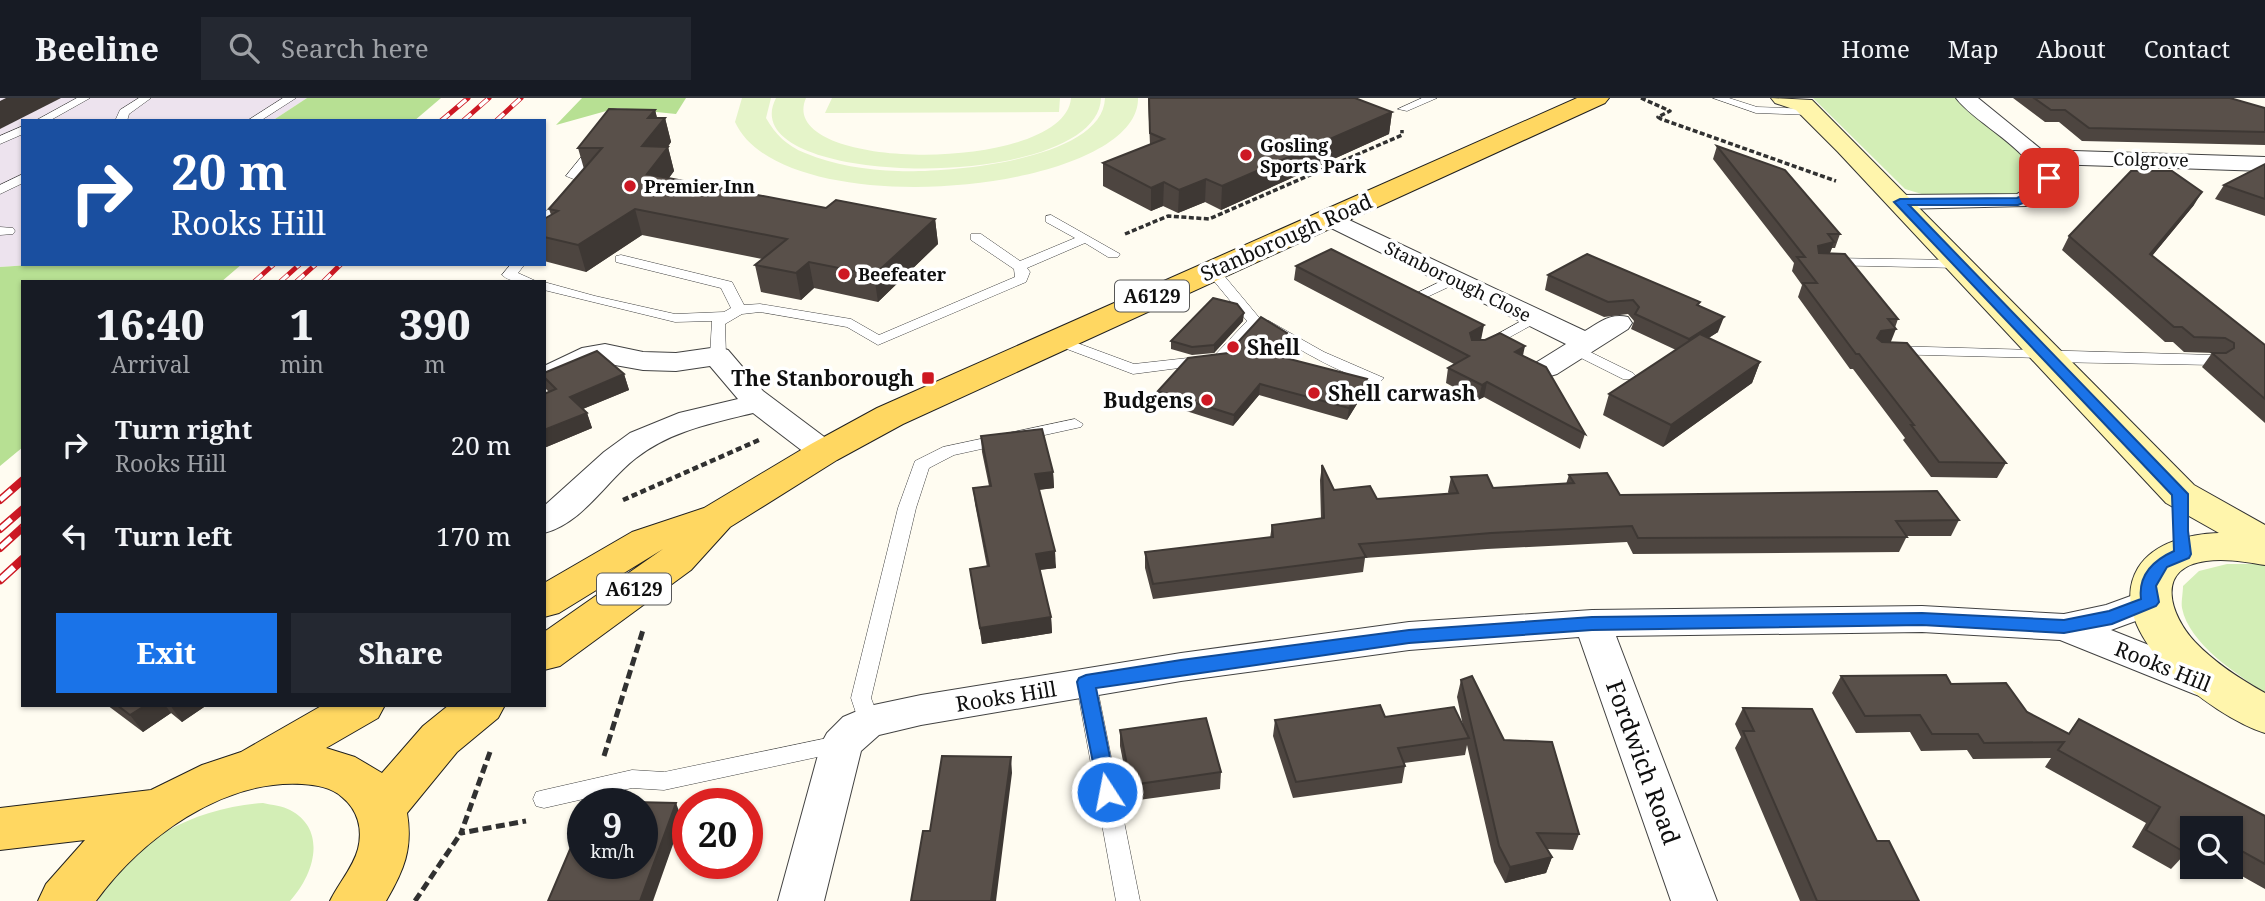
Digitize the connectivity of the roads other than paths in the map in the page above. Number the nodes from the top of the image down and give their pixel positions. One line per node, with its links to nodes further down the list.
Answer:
1 (85, 98): 10 (lane)
2 (146, 98): 11 (lane)
3 (291, 98): 12 (lane)
4 (1432, 98): 9 (lane)
5 (1597, 98): 21 (main road, Stanborough Road / A6129)
6 (1718, 98): 8 (lane)
7 (1966, 98): 16 (street)
8 (1800, 103): 20 (street)
9 (1403, 109)
10 (44, 119)
11 (122, 119)
12 (255, 119)
13 (21, 131): 15 (lane)
14 (603, 136): 22 (lane)
15 (0, 141)
16 (2036, 158): 17 (street, Colgrove); 20 (street)
17 (2265, 164)
18 (21, 179): 19 (lane)
19 (0, 190)
20 (1900, 202): 29 (street)
21 (1330, 218): 32 (main road, Stanborough Road / A6129); 33 (street, Stanborough Close)
22 (546, 219)
23 (1051, 219): 25 (lane)
24 (976, 237): 30 (lane)
25 (1086, 238): 26 (lane); 30 (lane)
26 (1114, 254)
27 (621, 259): 38 (lane)
28 (1821, 262): 29 (lane)
29 (1959, 264): 46 (street)
30 (1020, 265): 38 (lane)
31 (516, 266): 34 (lane)
32 (1211, 270): 37 (lane); 41 (main road, Stanborough Road / A6129)
33 (1454, 279): 36 (lane); 39 (street, Stanborough Close)
34 (525, 280)
35 (546, 287): 38 (lane)
36 (1420, 295)
37 (1245, 309): 41 (lane); 51 (lane)
38 (733, 313): 45 (lane)
39 (1534, 317): 42 (street, Stanborough Close); 43 (lane)
40 (1618, 323): 42 (street)
41 (1056, 340): 54 (main road, Stanborough Road / A6129)
42 (1581, 346): 48 (street); 50 (lane)
43 (1476, 351)
44 (1880, 351): 46 (lane)
45 (718, 356): 49 (street); 52 (street)
46 (2047, 356): 47 (lane); 55 (street)
47 (2215, 360)
48 (1547, 368)
49 (546, 376)
50 (1628, 376)
51 (1376, 378)
52 (759, 403): 54 (street); 57 (street)
53 (1075, 424): 71 (lane)
54 (824, 452): 56 (main road, Stanborough Road / A6129)
55 (2180, 494): 58 (street); 60 (street)
56 (718, 517): 61 (main road, Stanborough Road / A6129); 65 (main road, Stanborough Road / A6129)
57 (546, 521)
58 (2265, 542)
59 (2265, 551): 60 (street)
60 (2183, 554): 62 (street)
61 (546, 601)
62 (2150, 602): 64 (street, Rooks Hill); 67 (street)
63 (1592, 623): 64 (street, Rooks Hill); 66 (street, Rooks Hill); 81 (street, Fordwich Road)
64 (2064, 626): 67 (street, Rooks Hill)
65 (546, 653)
66 (1086, 682): 71 (street, Rooks Hill); 80 (lane)
67 (2223, 691): 69 (street)
68 (359, 707): 72 (main road)
69 (2265, 716)
70 (486, 727): 74 (main road)
71 (856, 733): 73 (lane); 79 (street)
72 (249, 770): 74 (main road); 75 (main road)
73 (544, 799)
74 (381, 808): 78 (main road)
75 (157, 810): 76 (main road); 77 (main road)
76 (0, 828)
77 (65, 901)
78 (357, 901)
79 (801, 901)
80 (1128, 901)
81 (1694, 901)

